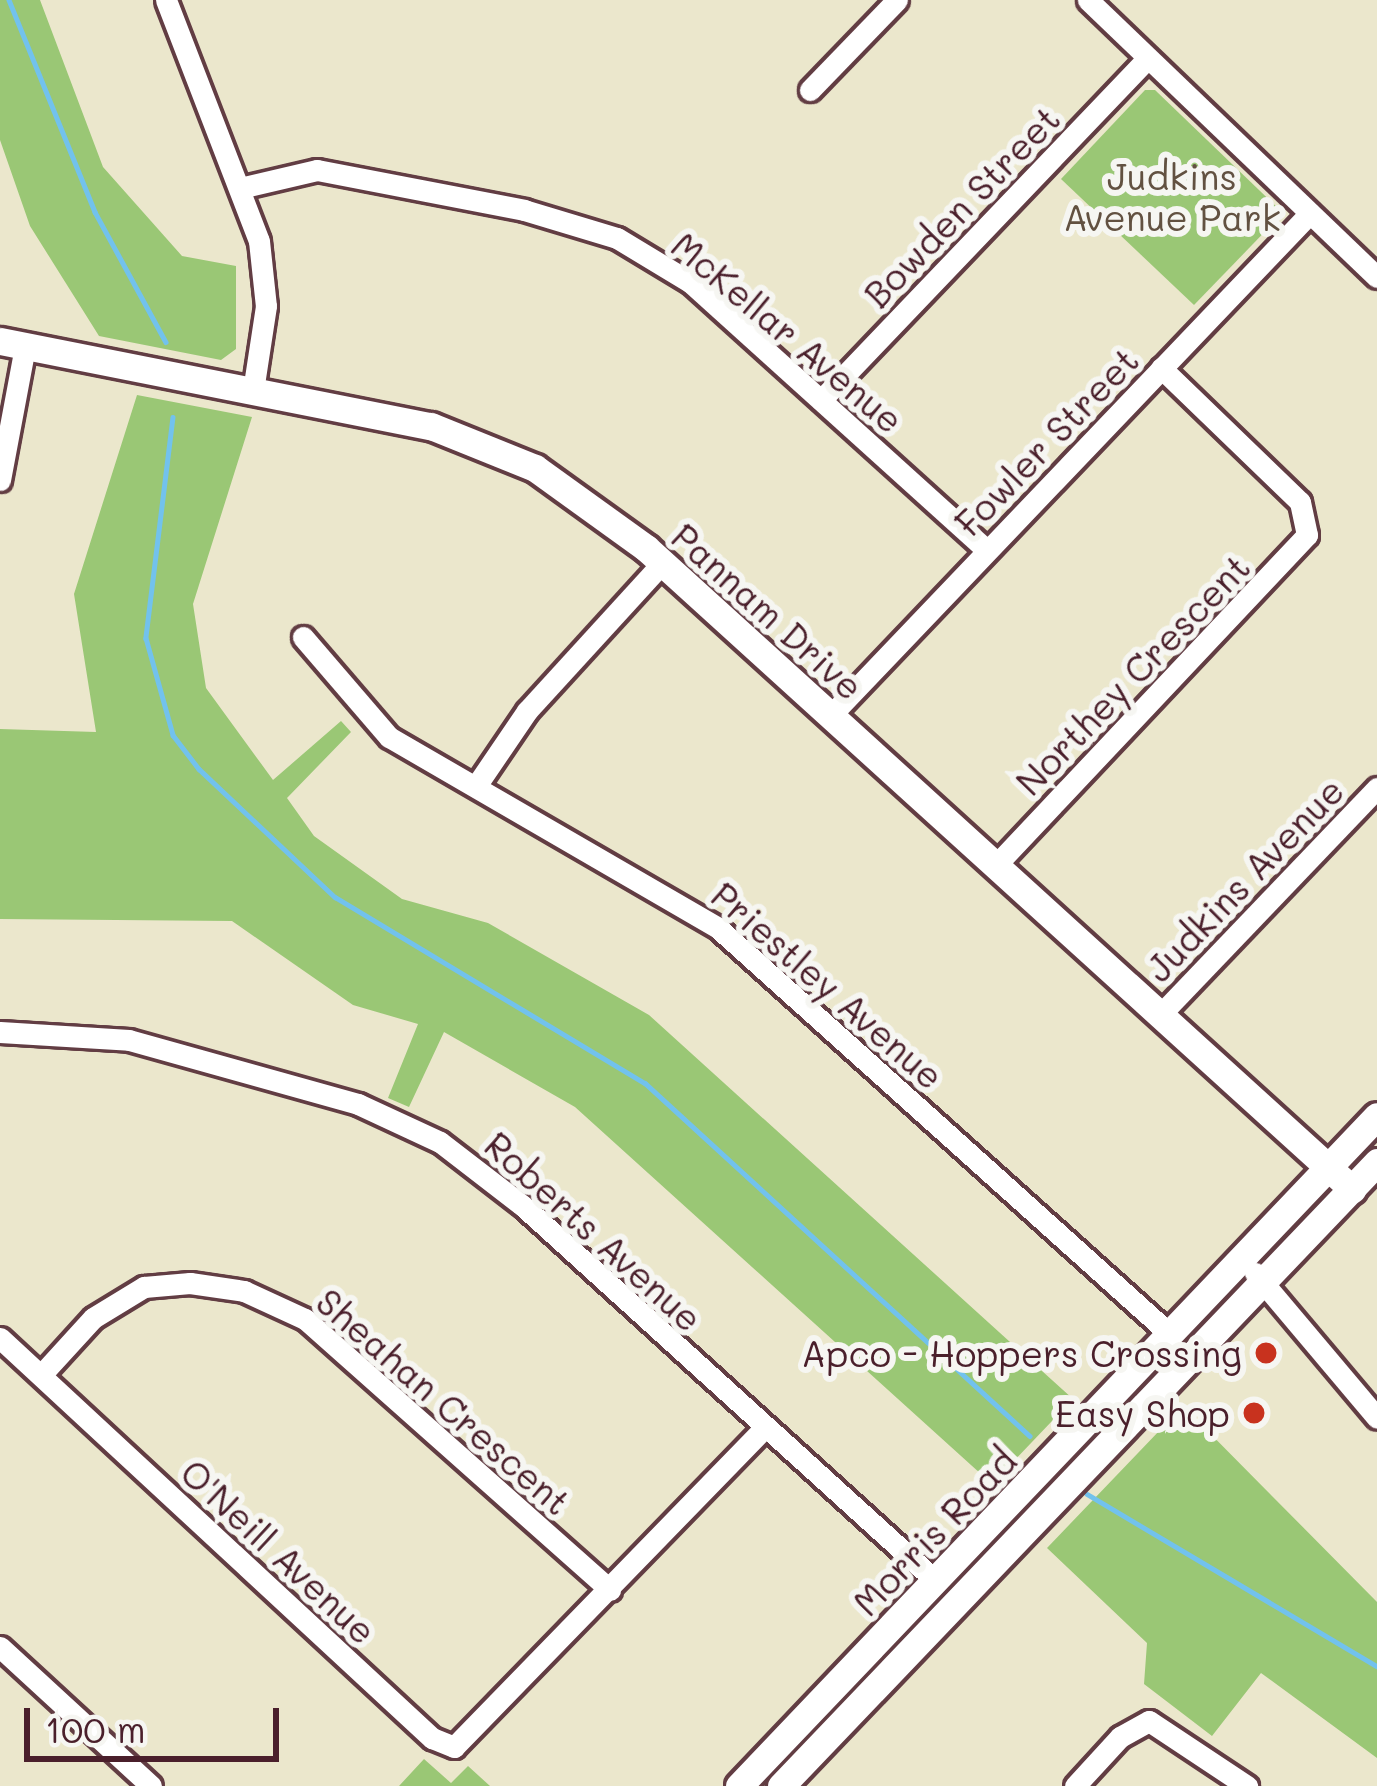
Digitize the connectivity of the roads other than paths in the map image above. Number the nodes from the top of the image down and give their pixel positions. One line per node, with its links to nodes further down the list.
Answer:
1 (166, 0): 6 (street)
2 (897, 0): 5 (street)
3 (1088, 0): 4 (street)
4 (1148, 58): 7 (street); 12 (street, Bowden Street)
5 (810, 90)
6 (240, 188): 11 (street); 12 (street, McKellar Avenue)
7 (1310, 213): 8 (street); 10 (street, Fowler Street)
8 (1377, 277)
9 (12, 344): 11 (street, Pannam Drive); 13 (street)
10 (1161, 368): 14 (street, Fowler Street); 20 (street, Northey Crescent)
11 (253, 391): 15 (street, Pannam Drive)
12 (821, 400): 14 (street, McKellar Avenue)
13 (0, 480)
14 (986, 549): 17 (street, Fowler Street)
15 (662, 562): 17 (street, Pannam Drive); 18 (street)
16 (303, 637): 18 (street, Priestley Avenue)
17 (830, 716): 20 (street, Pannam Drive)
18 (476, 786): 29 (street, Priestley Avenue)
19 (1377, 788): 21 (street, Judkins Avenue)
20 (995, 866): 21 (street, Pannam Drive)
21 (1160, 1015): 25 (street, Pannam Drive)
22 (0, 1032): 33 (street, Roberts Avenue)
23 (1377, 1116): 25 (street, Morris Road)
24 (1377, 1162): 26 (street, Morris Road)
25 (1328, 1167): 26 (street, Pannam Drive); 27 (street, Morris Road)
26 (1352, 1189): 28 (street, Morris Road)
27 (1241, 1260): 28 (street); 29 (street, Morris Road)
28 (1264, 1281): 32 (street); 36 (street, Morris Road)
29 (1171, 1335): 34 (street, Morris Road)
30 (0, 1338): 31 (street, O'Neill Avenue)
31 (41, 1375): 35 (street, Sheahan Crescent); 35 (street, O'Neill Avenue)
32 (1377, 1418)
33 (764, 1429): 34 (street, Roberts Avenue); 35 (street, O'Neill Avenue)
34 (936, 1581): 36 (street); 39 (street, Morris Road)
35 (610, 1590)
36 (957, 1602): 40 (street, Morris Road)
37 (0, 1647): 38 (street)
38 (138, 1782)
39 (739, 1786)
40 (781, 1786)
41 (1075, 1786): 42 (street)
42 (1247, 1786)

